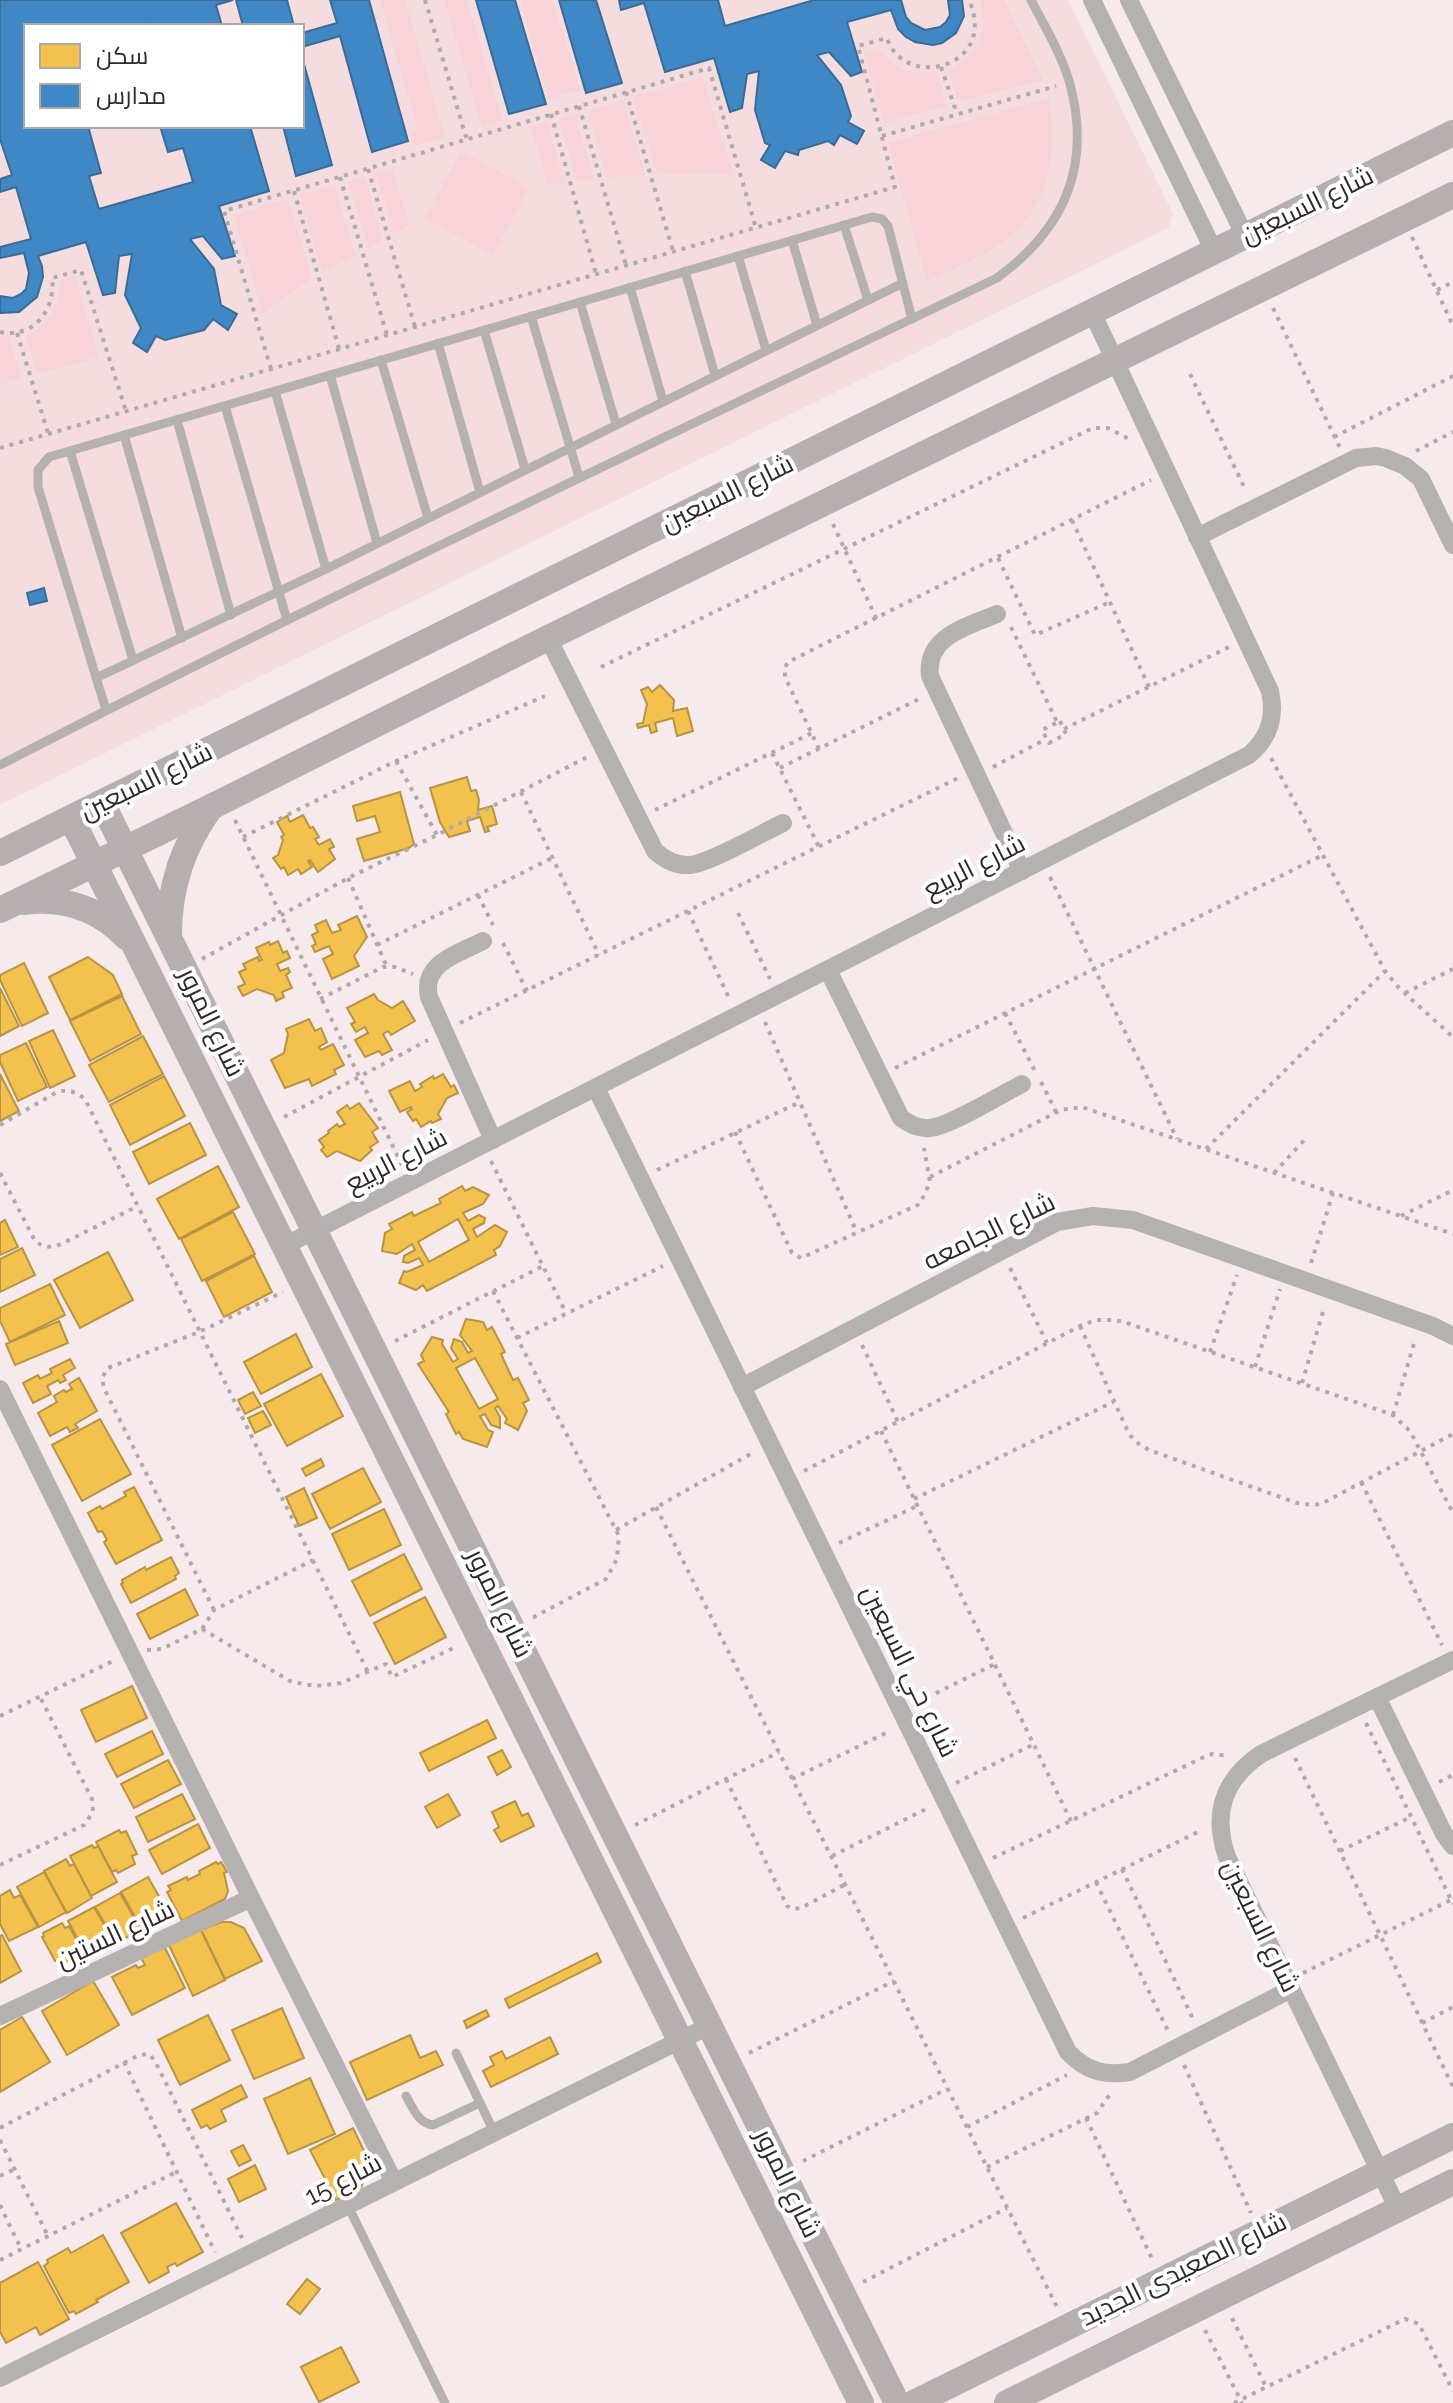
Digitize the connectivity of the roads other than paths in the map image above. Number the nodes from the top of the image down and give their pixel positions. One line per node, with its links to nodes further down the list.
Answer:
1 (1031, 0): 18 (lane)
2 (1092, 0): 9 (street)
3 (1129, 0): 7 (street)
4 (1453, 133): 7 (street, شارع السبعين)
5 (1453, 195): 24 (street, شارع السبعين)
6 (844, 225): 8 (lane); 12 (lane); 14 (lane)
7 (1245, 236): 9 (street, شارع السبعين)
8 (792, 240): 10 (lane); 19 (lane)
9 (1214, 251): 16 (street, شارع السبعين)
10 (738, 256): 11 (lane); 22 (lane)
11 (685, 271): 13 (lane); 26 (lane)
12 (903, 283): 14 (lane); 18 (lane)
13 (630, 287): 15 (lane); 28 (lane)
14 (868, 300): 19 (lane)
15 (580, 302): 17 (lane); 31 (lane)
16 (1092, 312): 24 (street); 53 (street, شارع السبعين)
17 (531, 316): 20 (lane); 33 (lane)
18 (912, 319): 36 (lane)
19 (817, 325): 22 (lane)
20 (484, 330): 21 (lane); 35 (lane)
21 (438, 343): 23 (lane); 37 (lane)
22 (766, 350): 26 (lane)
23 (381, 360): 25 (lane); 38 (lane)
24 (1116, 360): 39 (street); 48 (street, شارع السبعين)
25 (330, 375): 27 (lane); 40 (lane)
26 (715, 375): 28 (lane)
27 (275, 391): 29 (lane); 42 (lane)
28 (663, 401): 31 (lane)
29 (225, 406): 30 (lane); 43 (lane)
30 (177, 420): 32 (lane); 44 (lane)
31 (616, 424): 33 (lane)
32 (124, 435): 34 (lane); 47 (lane)
33 (570, 447): 35 (lane); 36 (lane)
34 (70, 451): 49 (lane); 50 (lane)
35 (525, 469): 37 (lane)
36 (579, 477): 46 (lane)
37 (480, 492): 38 (lane)
38 (428, 518): 40 (lane)
39 (1197, 537): 41 (street); 60 (street, شارع الربيع)
40 (377, 543): 42 (lane)
41 (1453, 545)
42 (326, 569): 43 (lane)
43 (279, 592): 44 (lane); 46 (lane)
44 (231, 615): 47 (lane)
45 (1003, 619): 60 (street)
46 (287, 620): 51 (lane)
47 (182, 638): 49 (lane)
48 (548, 638): 54 (street, شارع السبعين); 56 (street)
49 (133, 660): 50 (lane)
50 (96, 678): 51 (lane)
51 (106, 710): 52 (lane)
52 (0, 765)
53 (102, 803): 55 (street, شارع السبعين); 57 (street, شارع المرور)
54 (218, 804): 57 (street, شارع السبعين); 62 (street)
55 (71, 818): 58 (street, شارع السبعين); 59 (street, شارع المرور)
56 (783, 823)
57 (126, 849): 59 (street, شارع السبعين); 62 (street, شارع المرور)
58 (0, 853)
59 (94, 864): 61 (street, شارع السبعين); 64 (street, شارع المرور)
60 (1022, 871): 65 (street, شارع الربيع)
61 (4, 908): 64 (street)
62 (169, 938): 69 (street, شارع المرور)
63 (483, 941): 68 (street)
64 (139, 955): 70 (street, شارع المرور)
65 (828, 970): 66 (street); 67 (street, شارع الربيع)
66 (1022, 1084)
67 (596, 1088): 68 (street, شارع الربيع); 72 (street, شارع حي السبعين)
68 (488, 1142): 69 (street, شارع الربيع)
69 (315, 1230): 70 (street, شارع الربيع); 80 (street, شارع المرور)
70 (284, 1246): 81 (street, شارع المرور)
71 (1453, 1336): 72 (street, شارع الجامعه)
72 (742, 1387): 78 (street, شارع حي السبعين)
73 (0, 1389): 77 (street)
74 (1451, 1661): 75 (street, شارع السبعين)
75 (1377, 1697): 76 (street); 78 (street, شارع السبعين)
76 (1453, 1846)
77 (251, 1898): 79 (street, شارع الستين); 88 (street)
78 (1289, 1985): 87 (street, شارع السبعين)
79 (0, 2016)
80 (709, 2026): 81 (street, شارع 15); 95 (street, شارع المرور)
81 (680, 2040): 85 (street, شارع 15); 94 (street, شارع المرور)
82 (456, 2053): 84 (lane)
83 (406, 2096): 84 (lane)
84 (480, 2103): 85 (lane)
85 (494, 2132): 88 (street, شارع 15)
86 (1453, 2136): 87 (street, شارع الصعيدى الجديد)
87 (1380, 2172): 91 (street, شارع السبعين); 96 (street, شارع الصعيدى الجديد)
88 (394, 2182): 90 (street, شارع 15)
89 (1453, 2182): 91 (street, شارع الصعيدى الجديد)
90 (348, 2206): 92 (street, شارع 15); 93 (lane)
91 (1398, 2209): 97 (street, شارع الصعيدى الجديد)
92 (0, 2378)
93 (445, 2403)
94 (861, 2403)
95 (897, 2403)
96 (914, 2403)
97 (1007, 2403)

